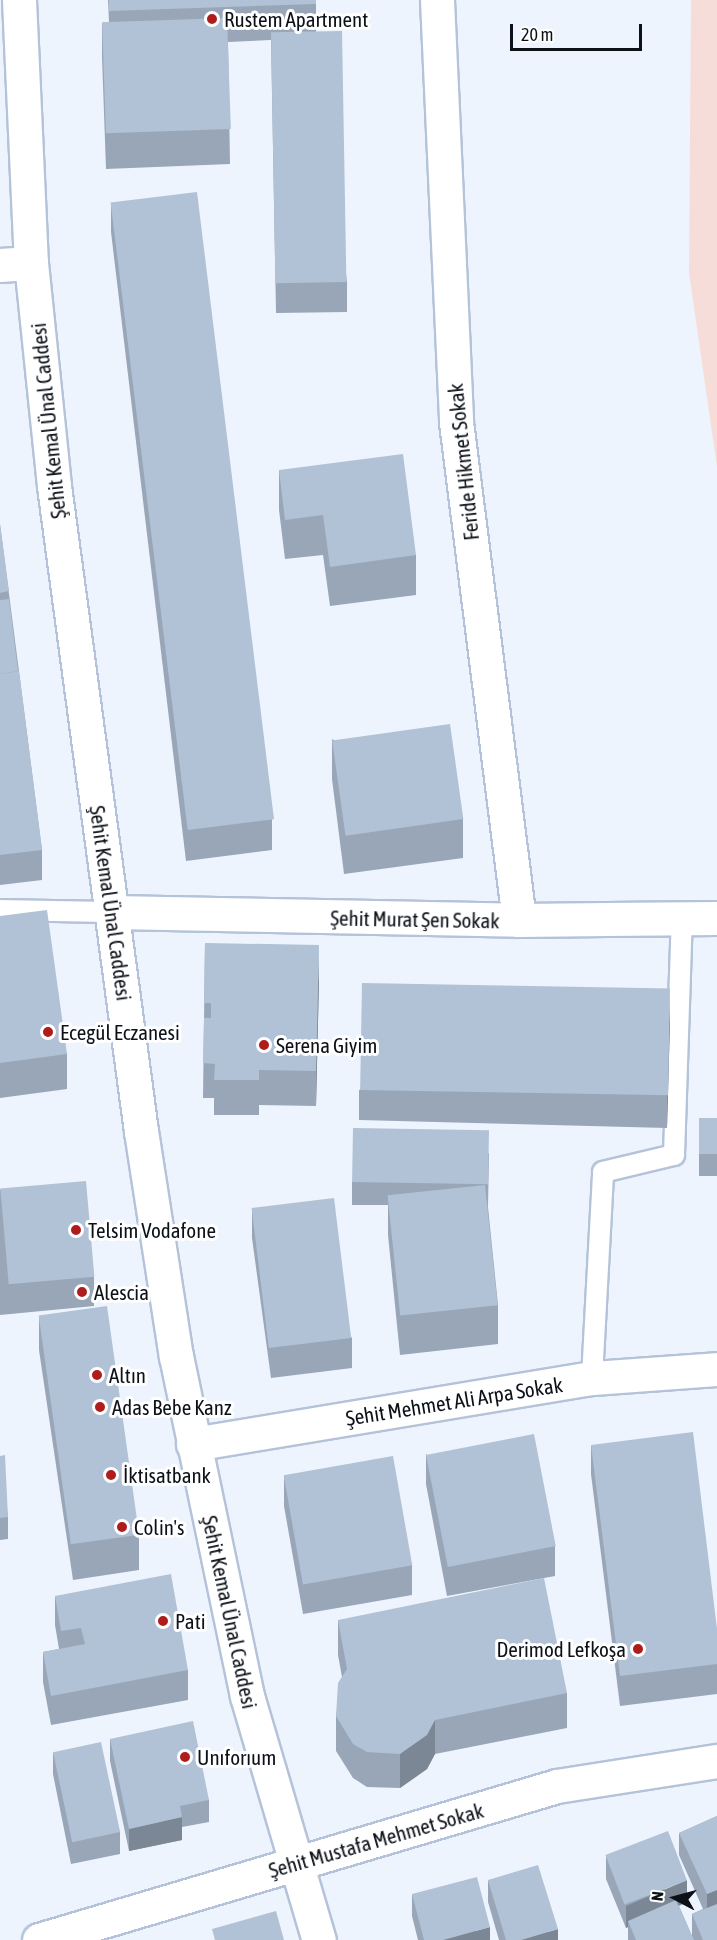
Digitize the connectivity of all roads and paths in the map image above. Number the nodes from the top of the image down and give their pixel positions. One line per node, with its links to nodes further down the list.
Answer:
1 (19, 0): 3 (street, Şehit Kemal Ünal Caddesi)
2 (437, 0): 8 (street, Feride Hikmet Sokak)
3 (16, 264): 5 (street, Şehit Kemal Ünal Caddesi)
4 (0, 910): 5 (lane)
5 (113, 912): 8 (street, Şehit Murat Şen Sokak); 11 (street, Şehit Kemal Ünal Caddesi)
6 (717, 918): 7 (street, Şehit Murat Şen Sokak)
7 (682, 919): 8 (street, Şehit Murat Şen Sokak); 10 (lane)
8 (519, 920)
9 (717, 1369): 10 (street, Şehit Mehmet Ali Arpa Sokak)
10 (592, 1378): 11 (street, Şehit Mehmet Ali Arpa Sokak)
11 (193, 1444): 13 (street, Şehit Kemal Ünal Caddesi)
12 (717, 1761): 13 (street, Şehit Mustafa Mehmet Sokak)
13 (296, 1864): 14 (street, Şehit Mustafa Mehmet Sokak); 15 (street, Şehit Kemal Ünal Caddesi)
14 (39, 1940)
15 (319, 1940)

